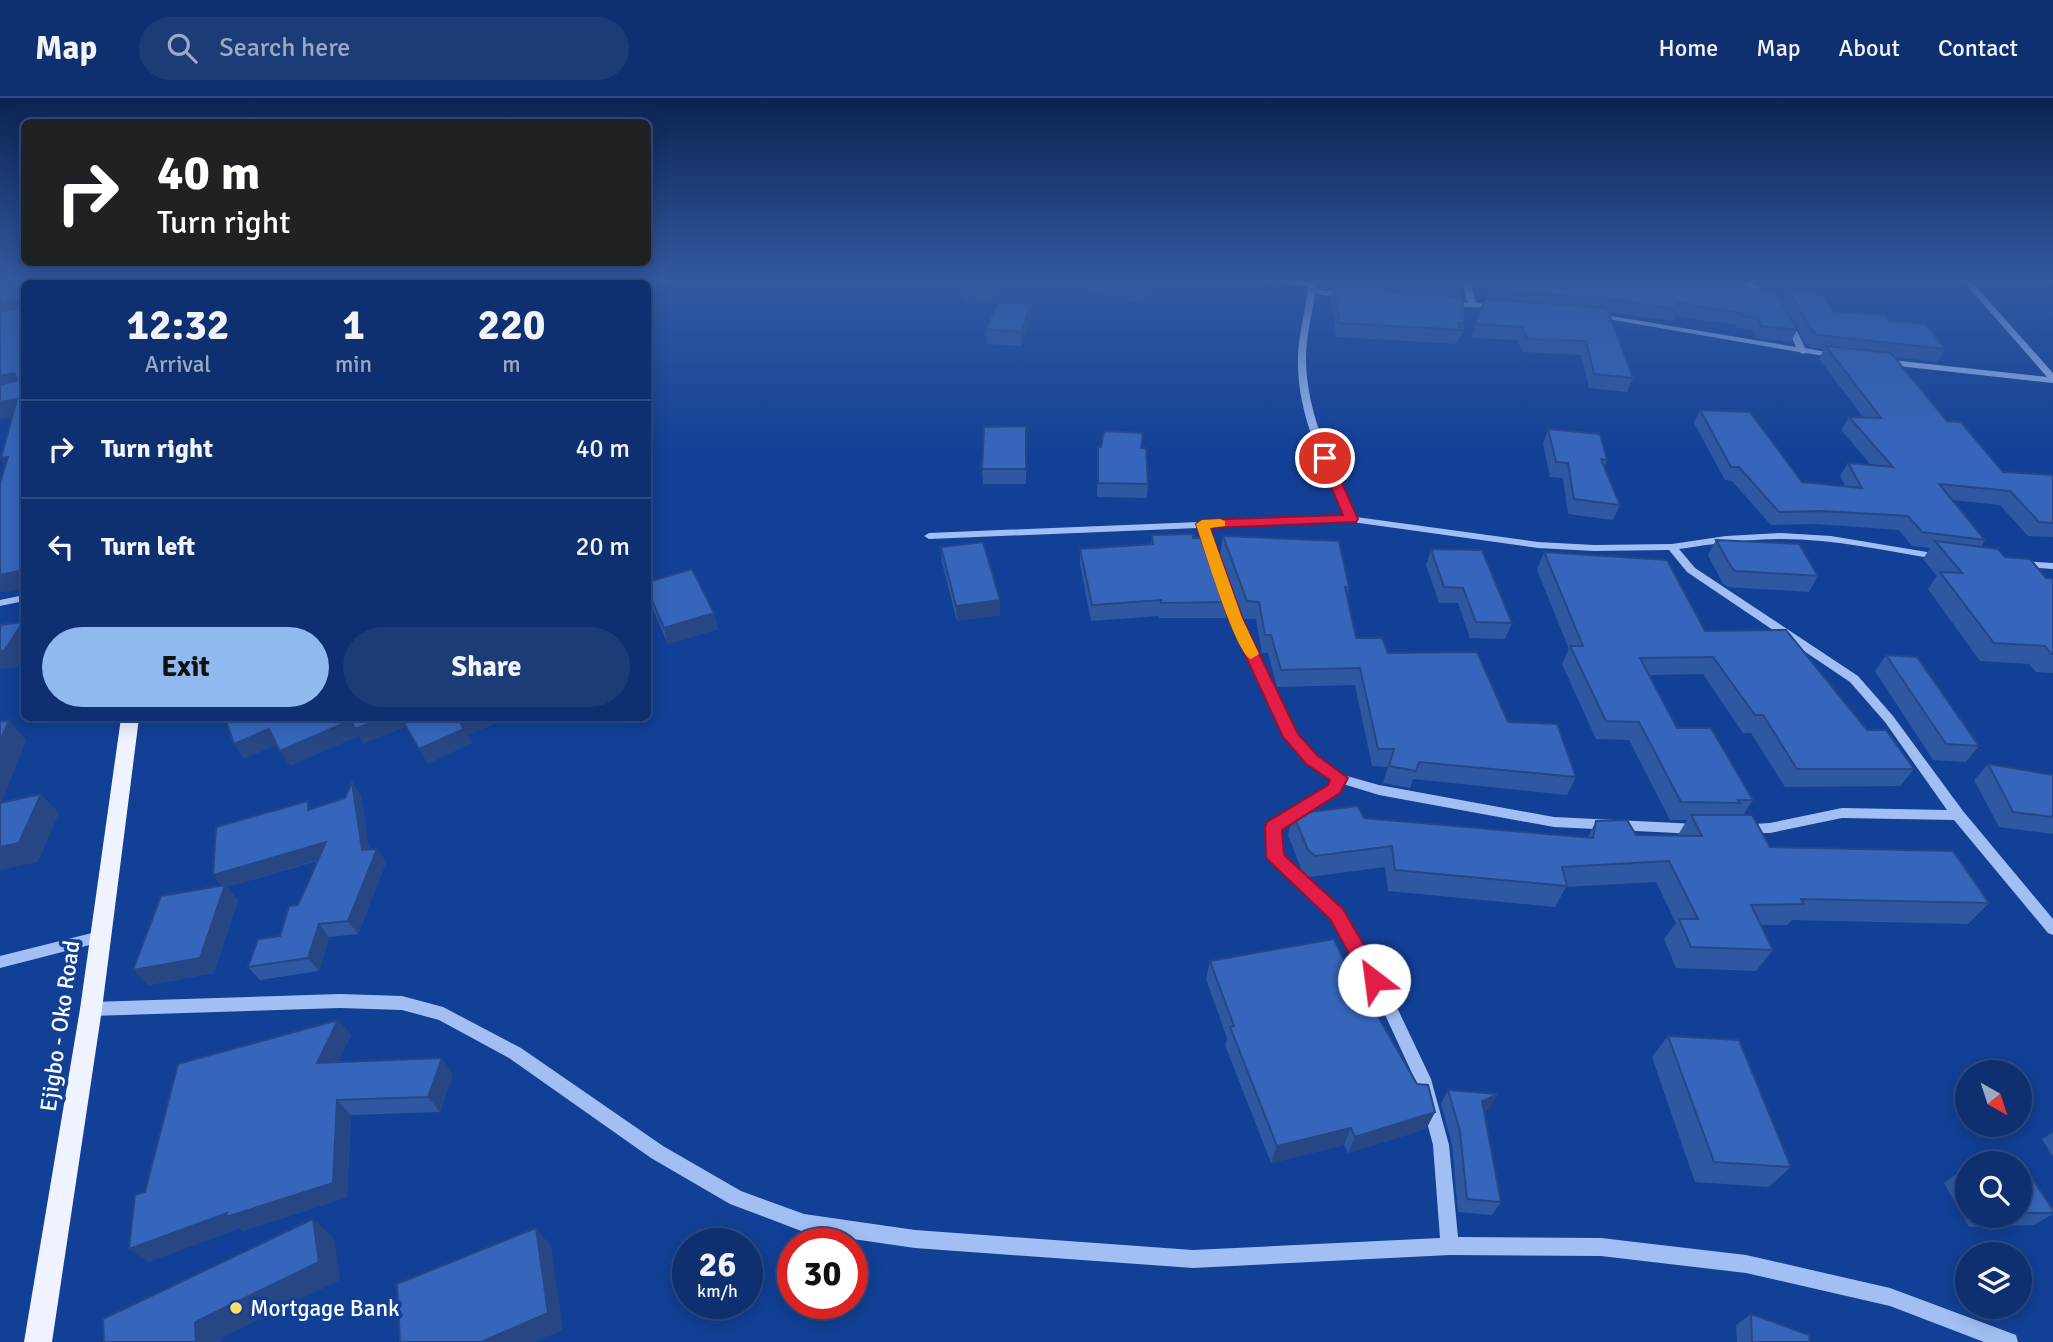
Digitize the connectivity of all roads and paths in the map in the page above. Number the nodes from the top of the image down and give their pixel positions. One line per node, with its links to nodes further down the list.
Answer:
1 (1304, 340): 9 (street)
2 (1736, 340): 5 (street)
3 (1797, 340): 5 (street)
4 (2019, 340): 8 (street)
5 (1803, 352): 6 (street)
6 (1851, 358)
7 (1878, 361): 8 (street)
8 (2053, 379)
9 (1352, 519): 10 (street); 12 (street)
10 (1202, 524): 11 (street); 19 (street)
11 (929, 536)
12 (1671, 547): 13 (street); 20 (street)
13 (1952, 558)
14 (2005, 563): 15 (street)
15 (2053, 566)
16 (21, 599): 17 (street)
17 (0, 603)
18 (130, 721): 24 (main road, Ejigbo - Oko Road)
19 (1339, 778): 21 (street); 27 (street)
20 (1958, 815): 22 (street); 23 (street)
21 (1708, 829)
22 (1733, 829)
23 (2053, 929)
24 (100, 937): 25 (street); 26 (main road, Ejigbo - Oko Road)
25 (0, 962)
26 (91, 1009): 27 (street); 28 (main road, Ejigbo - Oko Road)
27 (1450, 1247): 29 (street)
28 (38, 1342)
29 (2008, 1342)

